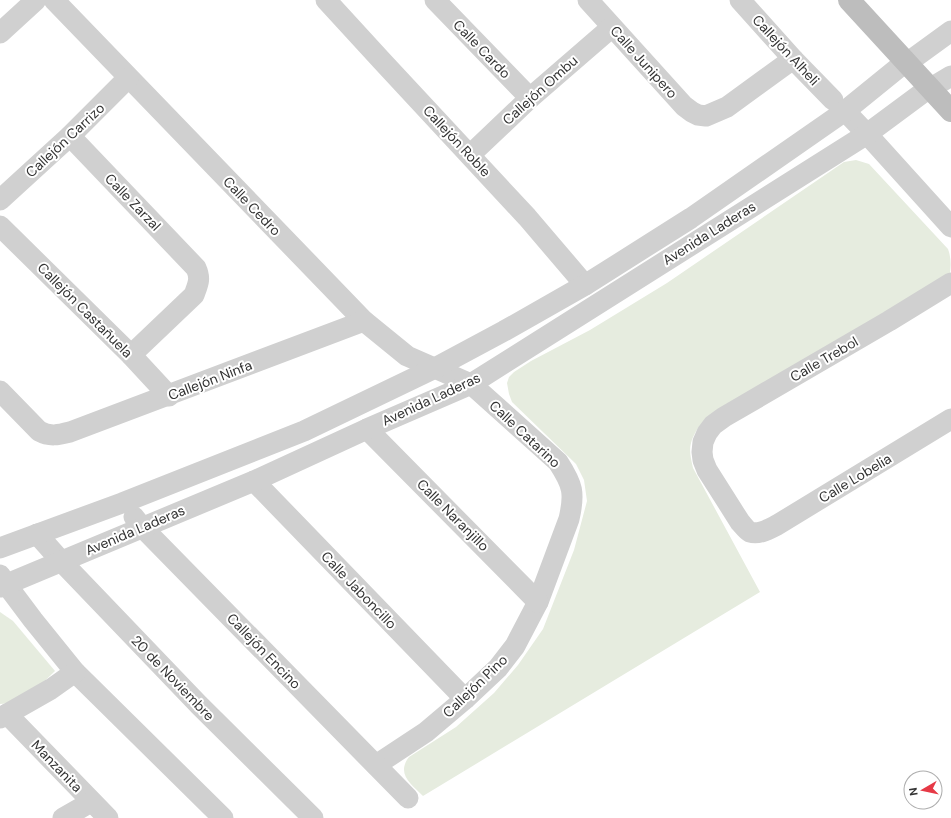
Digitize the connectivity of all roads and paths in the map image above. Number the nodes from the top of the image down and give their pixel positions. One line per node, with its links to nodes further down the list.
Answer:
1 (36, 0): 10 (street)
2 (54, 0): 14 (street, Calle Cedro)
3 (326, 0): 21 (street, Callejón Roble)
4 (435, 0): 16 (street, Calle Cardo)
5 (588, 0): 8 (street, Calle Junipero)
6 (740, 0): 11 (street, Callejón Alheli)
7 (849, 0): 12 (street)
8 (612, 27): 11 (street, Calle Junipero); 16 (street, Callejón Ombu)
9 (951, 30): 12 (street, Avenida Laderas)
10 (0, 33)
11 (793, 59): 17 (street, Callejón Alheli)
12 (907, 63): 15 (street); 17 (street, Avenida Laderas)
13 (951, 76): 15 (street, Avenida Laderas)
14 (128, 78): 20 (street, Callejón Carrizo); 27 (street, Calle Cedro)
15 (931, 89): 18 (street); 19 (street, Avenida Laderas)
16 (530, 98): 21 (street, Callejón Ombu)
17 (839, 106): 19 (street, Callejón Alheli); 26 (street, Avenida Laderas)
18 (951, 111)
19 (867, 134): 24 (street, Callejón Alheli); 30 (street, Avenida Laderas)
20 (70, 136): 22 (street, Callejón Carrizo); 28 (street, Calle Zarzal)
21 (470, 155): 26 (street, Callejón Roble)
22 (0, 200)
23 (0, 226): 28 (street, Callejón Castañuela)
24 (951, 227)
25 (951, 283): 39 (street, Calle Trebol)
26 (585, 284): 29 (street, Avenida Laderas)
27 (364, 322): 29 (street, Calle Cedro); 32 (street, Callejón Ninfa)
28 (131, 355): 32 (street, Callejón Castañuela)
29 (435, 368): 30 (street, Calle Cedro); 37 (street, Avenida Laderas)
30 (471, 384): 34 (street, Avenida Laderas); 36 (street, Calle Catarino)
31 (0, 391): 32 (street, Callejón Ninfa)
32 (169, 396)
33 (951, 419): 39 (street, Calle Lobelia)
34 (367, 429): 35 (street, Avenida Laderas); 44 (street, Calle Naranjillo)
35 (254, 481): 38 (street, Avenida Laderas); 46 (street, Calle Jaboncillo)
36 (572, 491): 44 (street, Callejón Pino)
37 (122, 503): 38 (street, Callejón Encino); 40 (street, Avenida Laderas)
38 (142, 527): 42 (street, Avenida Laderas); 48 (street, Callejón Encino)
39 (756, 532)
40 (37, 534): 41 (street, Avenida Laderas); 42 (street, 20 de Noviembre)
41 (0, 548)
42 (61, 561): 43 (street, Avenida Laderas); 54 (street, 20 de Noviembre)
43 (2, 582): 45 (street)
44 (538, 602): 46 (street, Callejón Pino)
45 (75, 672): 47 (street); 53 (street)
46 (465, 699): 48 (street, Callejón Pino)
47 (4, 716): 50 (street, Manzanita)
48 (376, 765): 49 (street, Callejón Encino)
49 (408, 798)
50 (91, 802): 51 (street); 52 (street, Manzanita)
51 (63, 818)
52 (108, 818)
53 (223, 818)
54 (313, 818)

